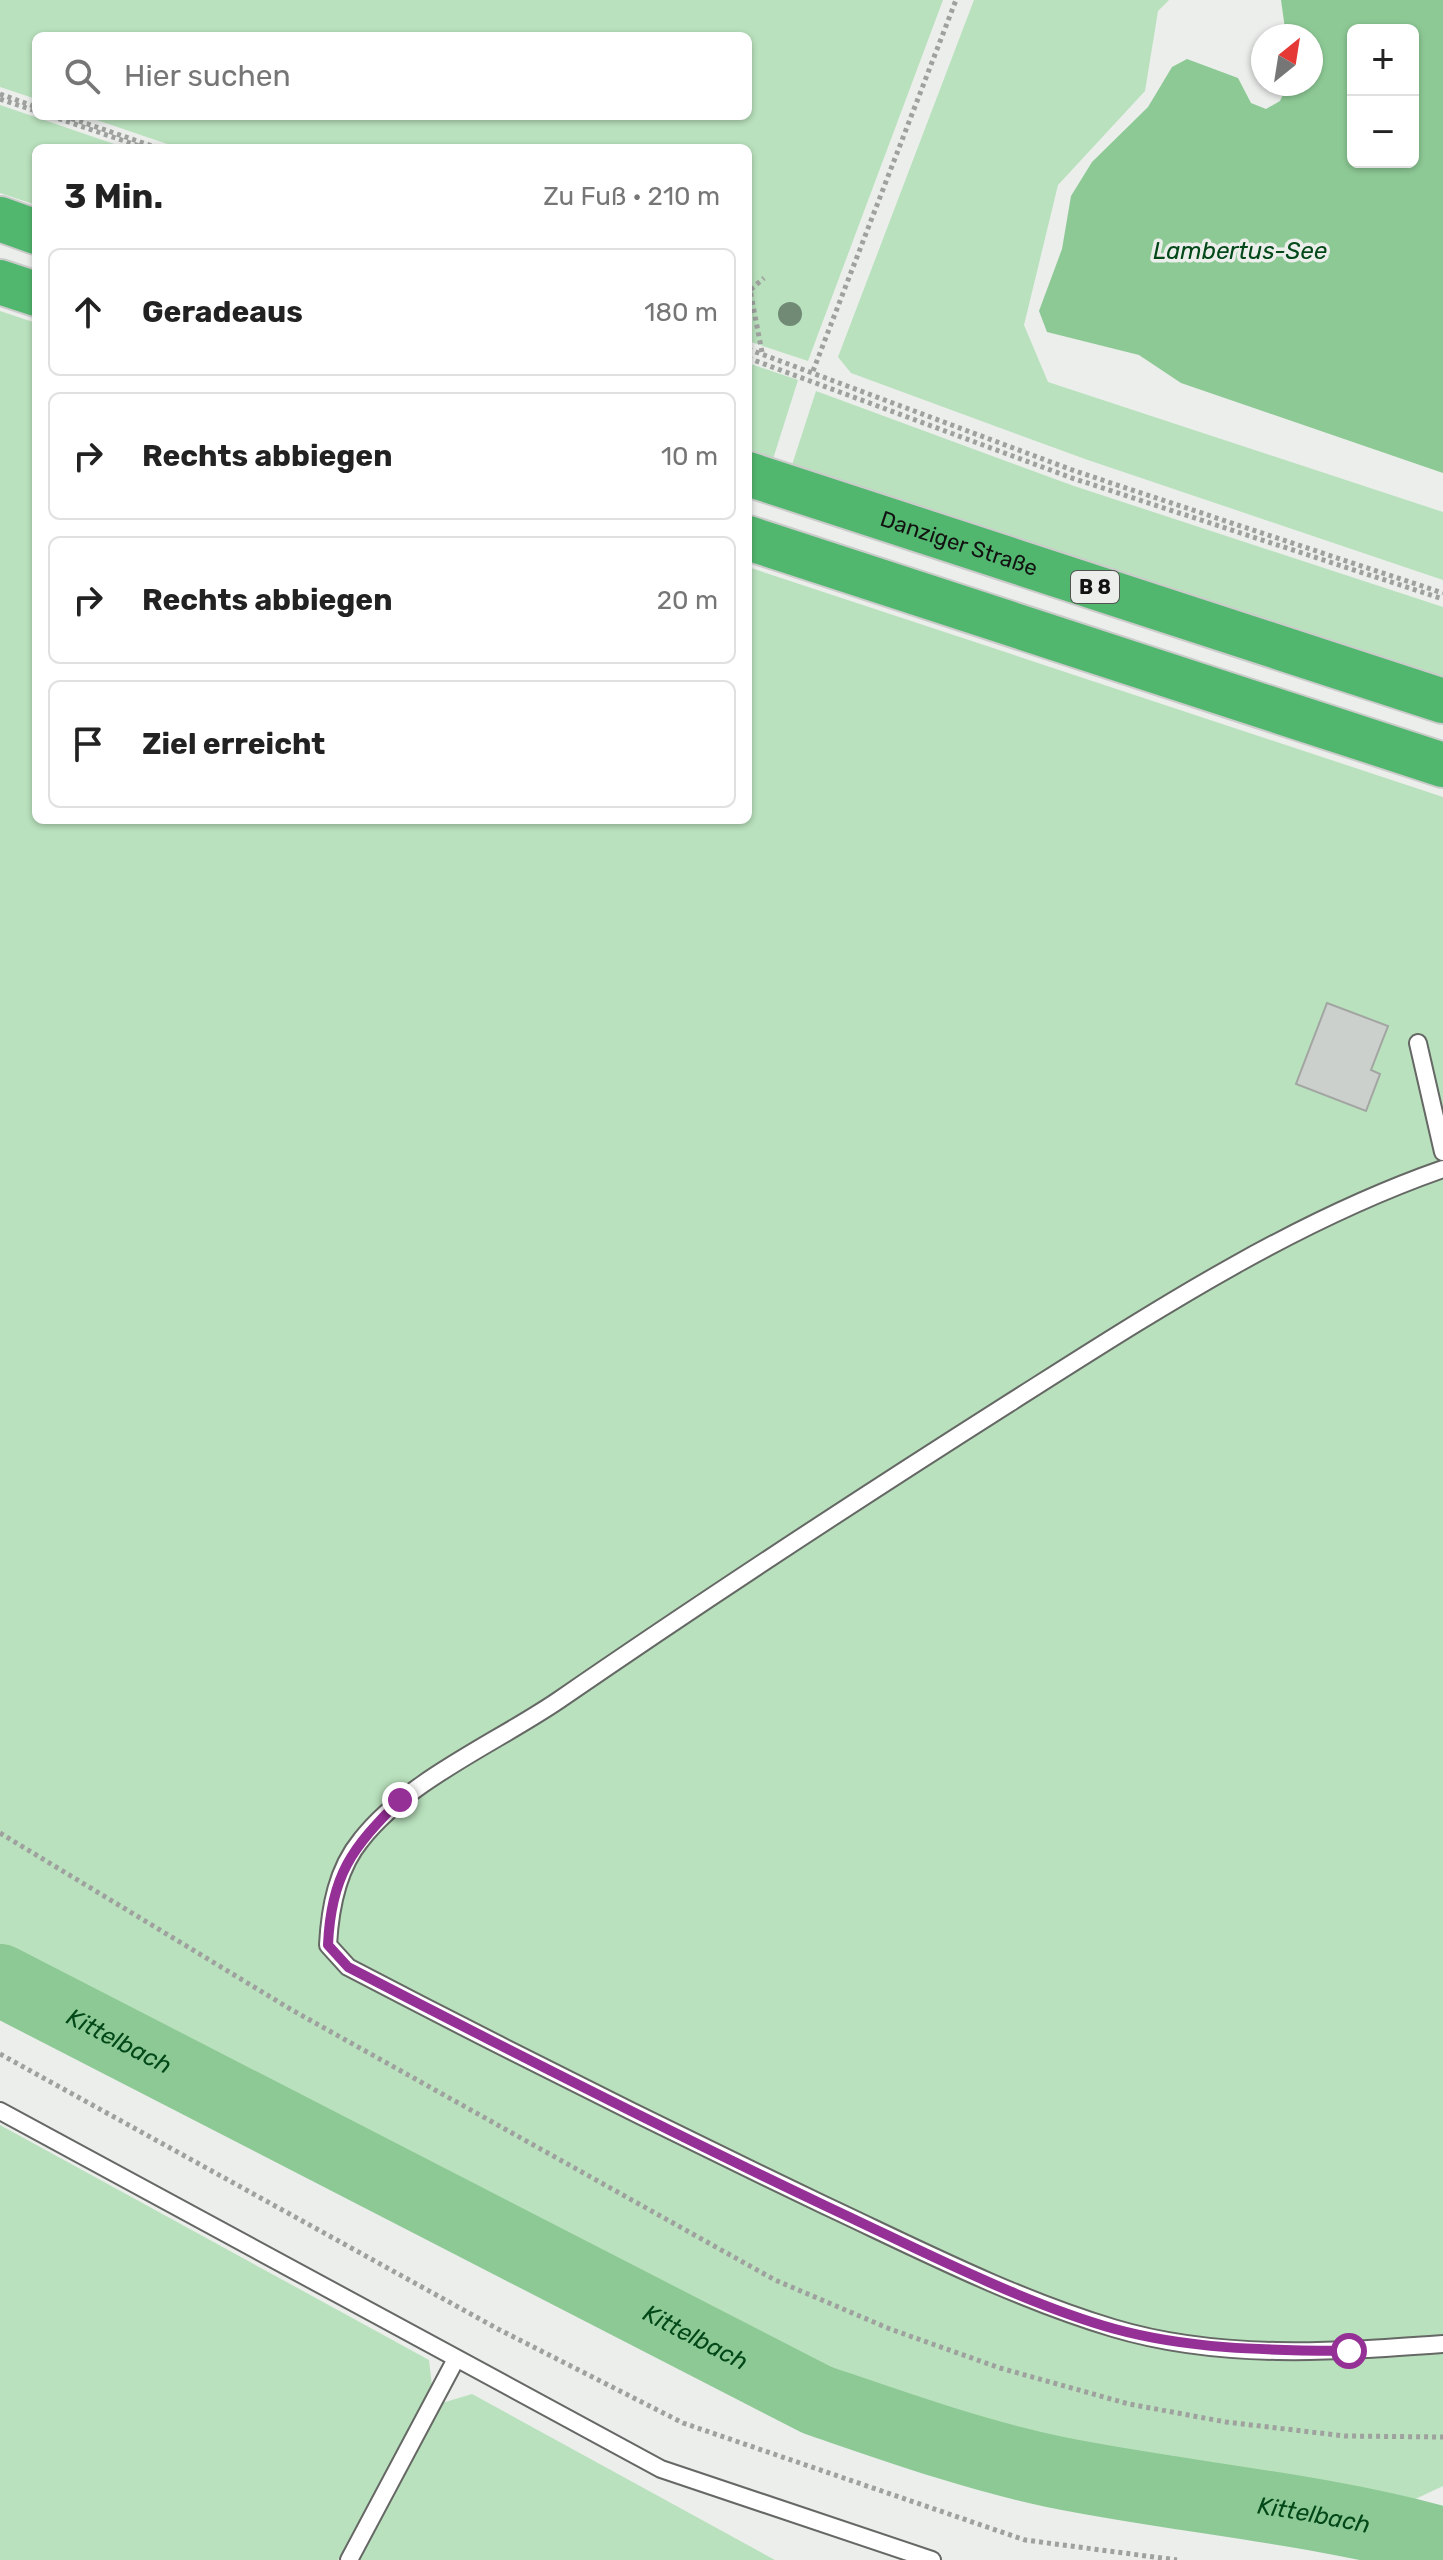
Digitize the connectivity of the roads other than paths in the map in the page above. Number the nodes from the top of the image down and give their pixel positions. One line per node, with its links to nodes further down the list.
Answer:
1 (0, 219): 2 (highway)
2 (32, 231)
3 (0, 282): 4 (highway)
4 (32, 293)
5 (752, 475): 7 (highway, Danziger Straße / B 8)
6 (752, 539): 8 (highway)
7 (1443, 701)
8 (1443, 765)
9 (1418, 1043): 10 (lane)
10 (1443, 1152)
11 (1443, 1169): 13 (lane)
12 (0, 2111): 14 (lane)
13 (1443, 2344)
14 (456, 2359): 15 (lane); 16 (lane)
15 (349, 2560)
16 (932, 2560)

